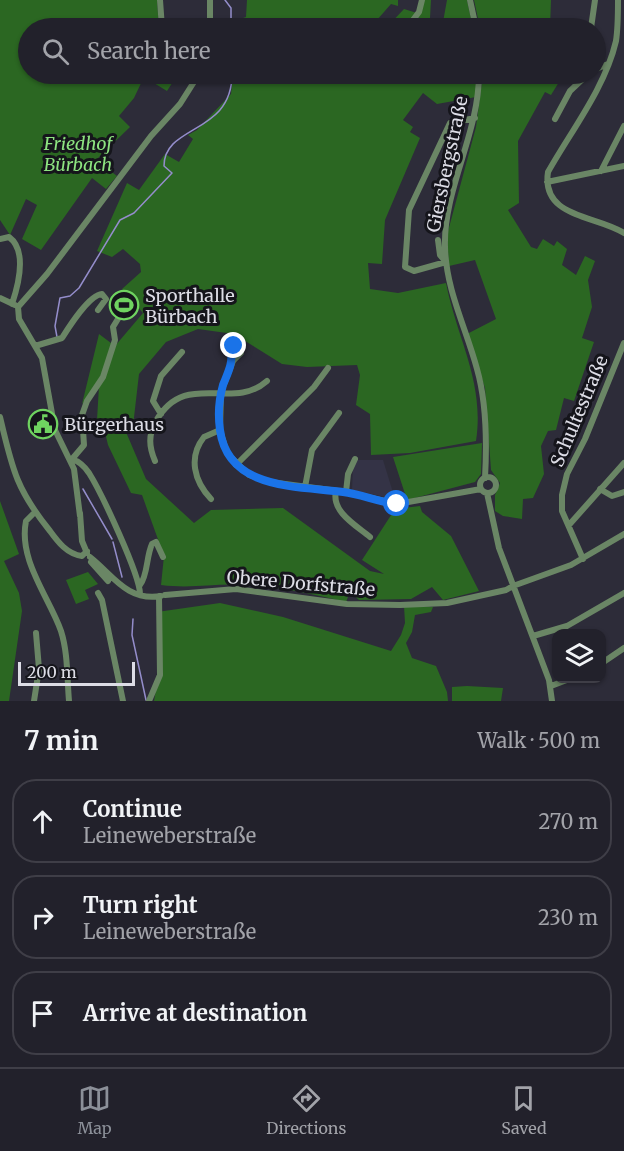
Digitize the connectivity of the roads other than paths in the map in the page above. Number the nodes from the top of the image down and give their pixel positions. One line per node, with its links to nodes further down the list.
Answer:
1 (160, 0): 7 (street)
2 (210, 0): 8 (street)
3 (422, 0): 9 (street)
4 (470, 0): 10 (street)
5 (595, 0): 11 (street)
6 (618, 0): 12 (street)
7 (161, 18)
8 (210, 18)
9 (414, 18)
10 (474, 18)
11 (592, 18)
12 (608, 64): 13 (street)
13 (606, 68)
14 (193, 84): 29 (street)
15 (478, 84): 18 (street, Giersbergstraße)
16 (577, 84): 19 (street)
17 (597, 84): 23 (street)
18 (475, 118): 27 (street, Giersbergstraße); 27 (street)
19 (555, 119)
20 (624, 126): 22 (street)
21 (624, 166): 22 (street)
22 (601, 171): 23 (street)
23 (547, 182): 24 (street)
24 (624, 233)
25 (0, 240): 29 (street)
26 (438, 240): 27 (street, Giersbergstraße)
27 (446, 262): 48 (street, Giersbergstraße)
28 (0, 298): 29 (street)
29 (15, 306): 33 (street, Obere Dorfstraße)
30 (98, 310): 33 (street)
31 (121, 314): 43 (street)
32 (624, 343): 57 (street, Schultestraße)
33 (35, 346): 43 (street, Obere Dorfstraße)
34 (183, 352): 40 (street)
35 (233, 361): 38 (street)
36 (328, 368): 47 (street)
37 (267, 381): 38 (street)
38 (221, 392): 40 (street); 42 (street)
39 (339, 413): 49 (street)
40 (160, 414): 45 (street)
41 (0, 417): 56 (street)
42 (220, 430): 47 (street); 55 (street)
43 (71, 459): 60 (street, Obere Dorfstraße); 63 (street, Obere Dorfstraße)
44 (355, 459): 53 (street)
45 (155, 461)
46 (624, 463): 50 (street)
47 (236, 465): 49 (street)
48 (487, 477): 51 (street); 51 (street, Giersbergstraße)
49 (305, 487): 52 (street)
50 (600, 489): 54 (street); 57 (street)
51 (485, 490): 53 (street); 64 (street)
52 (336, 491): 53 (street); 59 (street)
53 (346, 492)
54 (624, 492)
55 (211, 499)
56 (35, 512): 60 (street); 76 (street)
57 (569, 525): 62 (street, Schultestraße)
58 (624, 534): 62 (street, Obere Dorfstraße)
59 (370, 537)
60 (87, 552): 67 (street, Obere Dorfstraße)
61 (163, 557): 63 (street)
62 (583, 559): 64 (street, Obere Dorfstraße)
63 (140, 585): 67 (street, Obere Dorfstraße)
64 (513, 586): 68 (street, Obere Dorfstraße); 70 (street)
65 (98, 593): 77 (street)
66 (624, 593): 70 (street)
67 (140, 594): 68 (street, Obere Dorfstraße)
68 (162, 595): 78 (street)
69 (36, 633): 75 (street)
70 (533, 636): 74 (street)
71 (624, 648): 72 (street)
72 (606, 660)
73 (559, 683): 74 (street)
74 (551, 686): 79 (street)
75 (34, 701)
76 (69, 701)
77 (123, 701)
78 (149, 701)
79 (552, 701)

